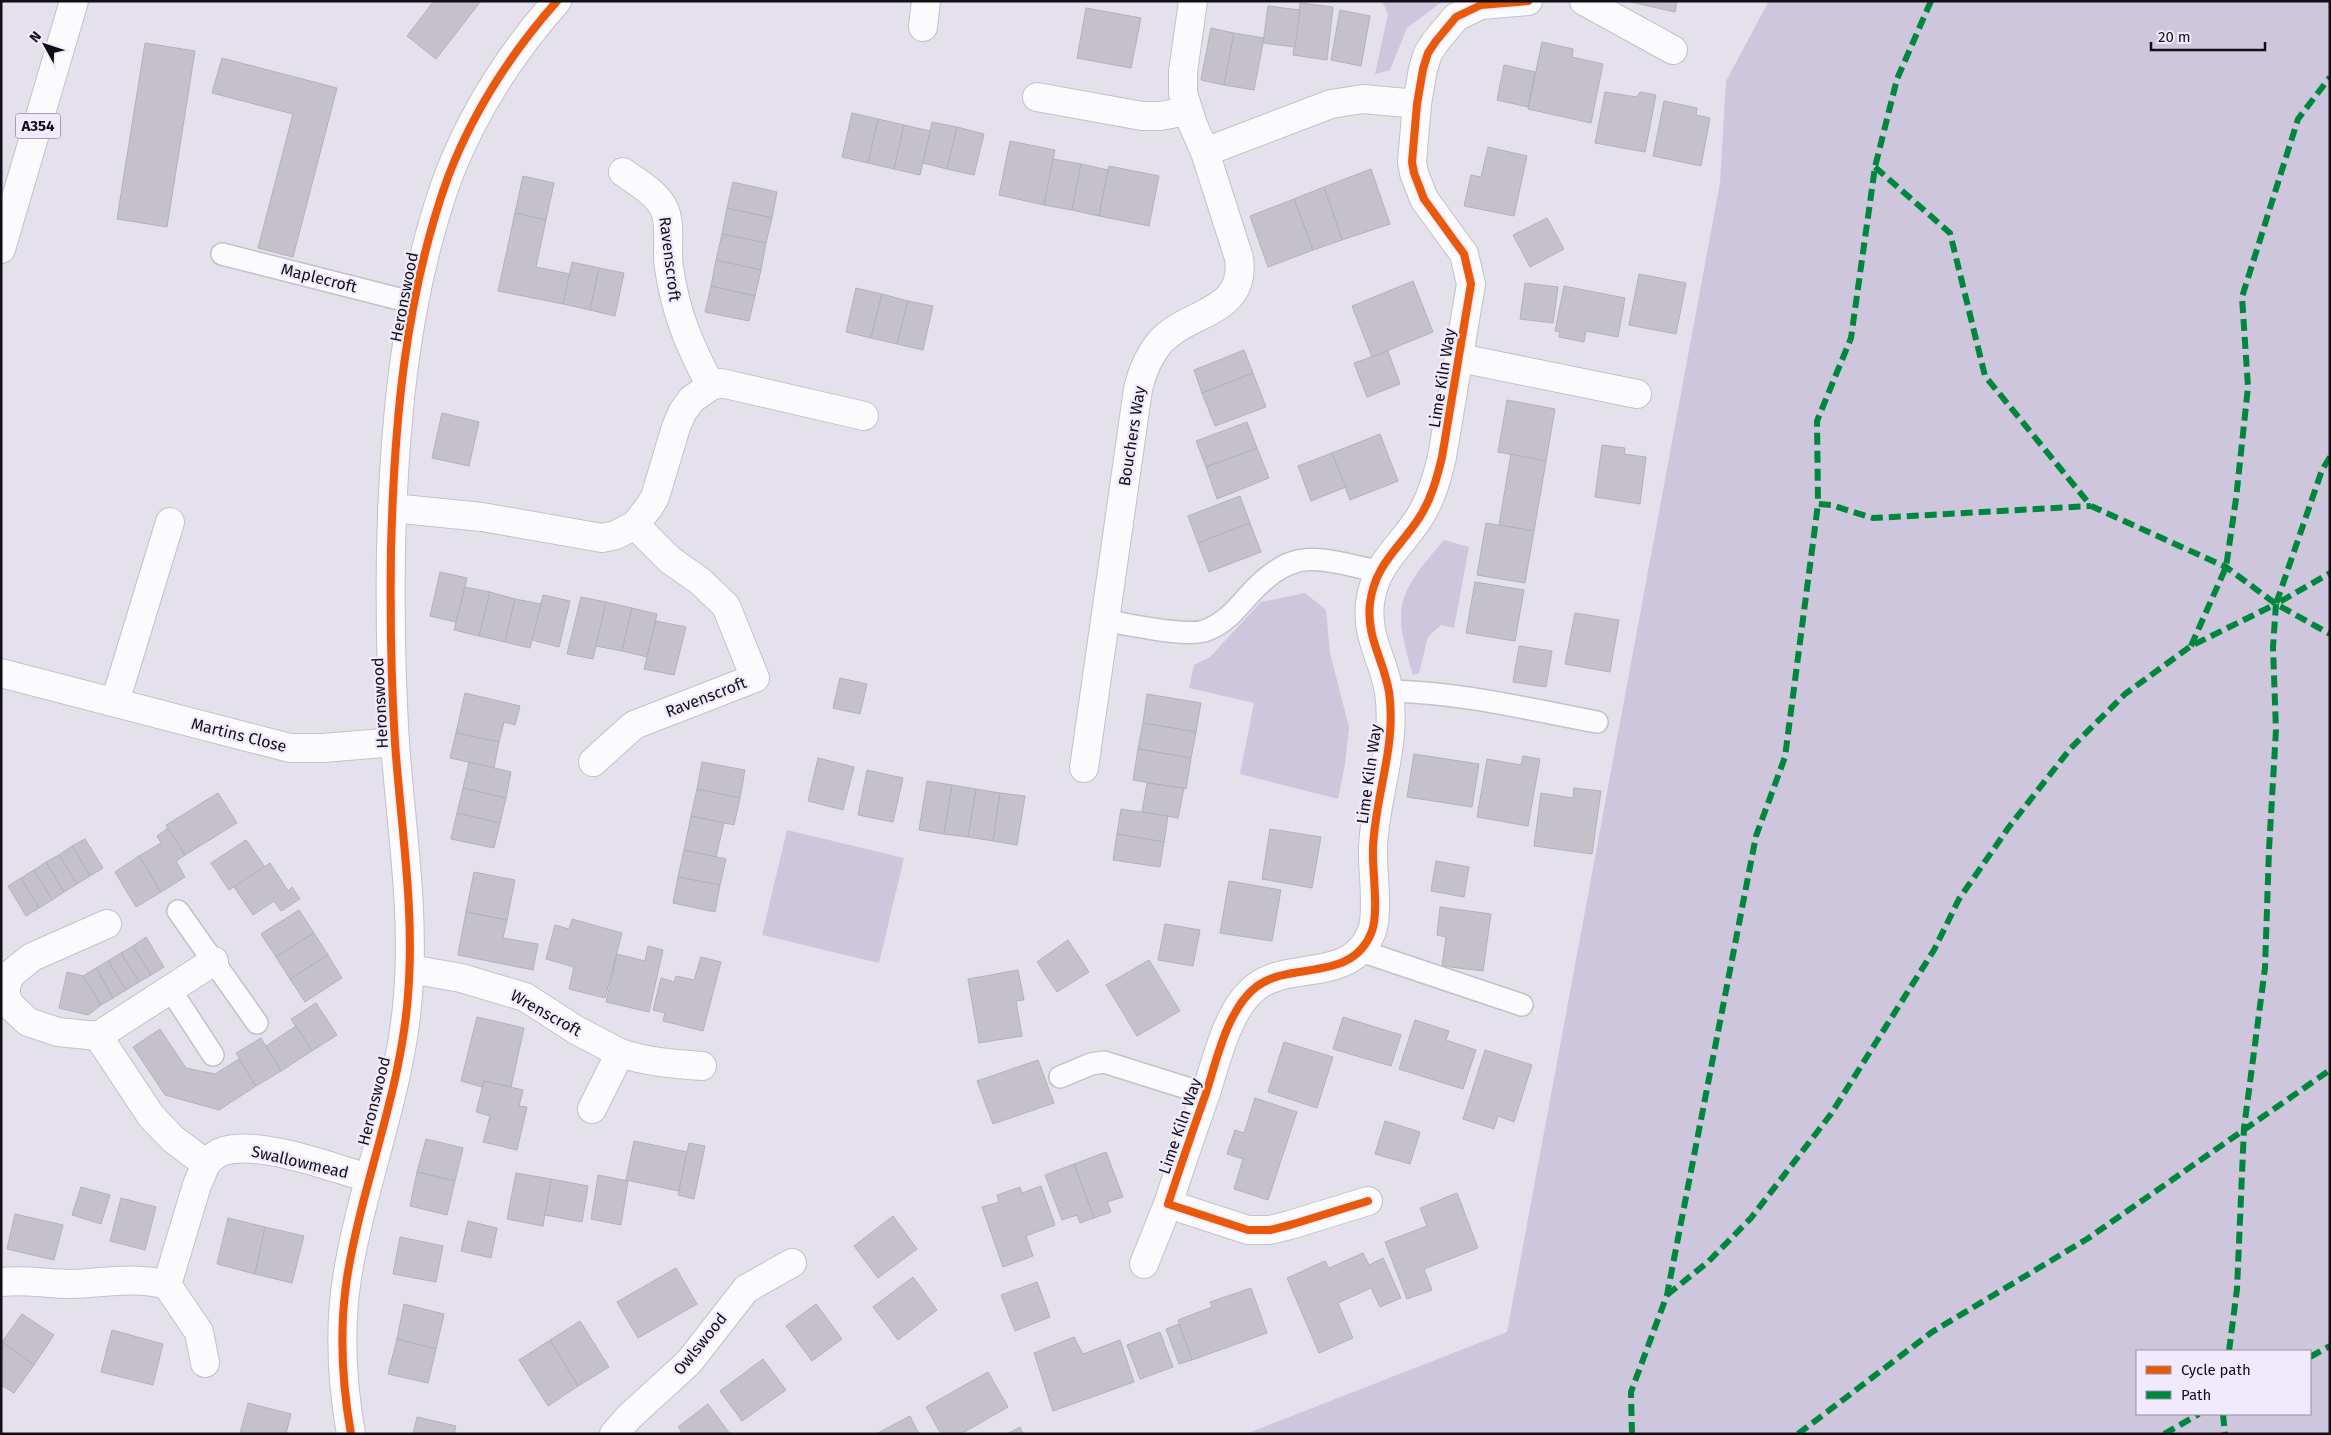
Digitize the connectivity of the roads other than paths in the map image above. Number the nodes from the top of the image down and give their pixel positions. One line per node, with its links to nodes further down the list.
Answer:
1 (74, 1): 12 (main road, A354)
2 (557, 1): 15 (main road, Heronswood)
3 (1193, 1): 9 (main road, Bouchers Way)
4 (1528, 1): 8 (main road, Lime Kiln Way)
5 (1584, 1): 6 (main road)
6 (1673, 50)
7 (1037, 97): 9 (main road)
8 (1417, 104): 10 (main road); 16 (main road, Lime Kiln Way)
9 (1188, 111): 10 (main road, Bouchers Way)
10 (1205, 152): 24 (main road, Bouchers Way)
11 (623, 172): 17 (main road, Ravenscroft)
12 (10, 189): 13 (main road, A354)
13 (1, 250)
14 (222, 254): 15 (lane, Maplecroft)
15 (415, 303): 20 (main road, Heronswood)
16 (1460, 358): 18 (main road); 23 (main road, Lime Kiln Way)
17 (710, 386): 19 (main road); 22 (main road)
18 (1637, 394)
19 (864, 416)
20 (392, 508): 22 (main road); 29 (main road, Heronswood)
21 (170, 522): 27 (main road)
22 (635, 525): 30 (main road, Ravenscroft)
23 (1379, 571): 24 (lane); 26 (main road, Lime Kiln Way)
24 (1106, 621): 31 (main road, Bouchers Way)
25 (1, 673): 27 (main road, Martins Close)
26 (1389, 691): 28 (lane); 34 (main road, Lime Kiln Way)
27 (115, 702): 29 (main road, Martins Close)
28 (1597, 722)
29 (395, 742): 36 (main road, Heronswood)
30 (593, 762)
31 (1084, 768)
32 (178, 911): 35 (lane)
33 (107, 924): 40 (main road)
34 (1358, 950): 38 (lane); 45 (main road, Lime Kiln Way)
35 (214, 961): 37 (main road); 39 (lane)
36 (410, 969): 41 (main road, Wrenscroft); 48 (main road, Heronswood)
37 (170, 989): 40 (main road); 42 (lane)
38 (1522, 1005)
39 (257, 1023)
40 (98, 1036): 47 (main road)
41 (620, 1053): 43 (main road, Wrenscroft); 46 (main road)
42 (213, 1055)
43 (702, 1066)
44 (1060, 1077): 45 (lane)
45 (1206, 1094): 50 (main road, Lime Kiln Way)
46 (592, 1109)
47 (206, 1164): 48 (main road, Swallowmead); 54 (main road)
48 (369, 1178): 56 (main road, Heronswood)
49 (1368, 1201): 50 (main road)
50 (1168, 1204): 52 (main road, Lime Kiln Way)
51 (792, 1263): 57 (main road, Owlswood)
52 (1144, 1264)
53 (1, 1282): 54 (main road)
54 (167, 1285): 55 (main road)
55 (205, 1363)
56 (351, 1434)
57 (614, 1434)

